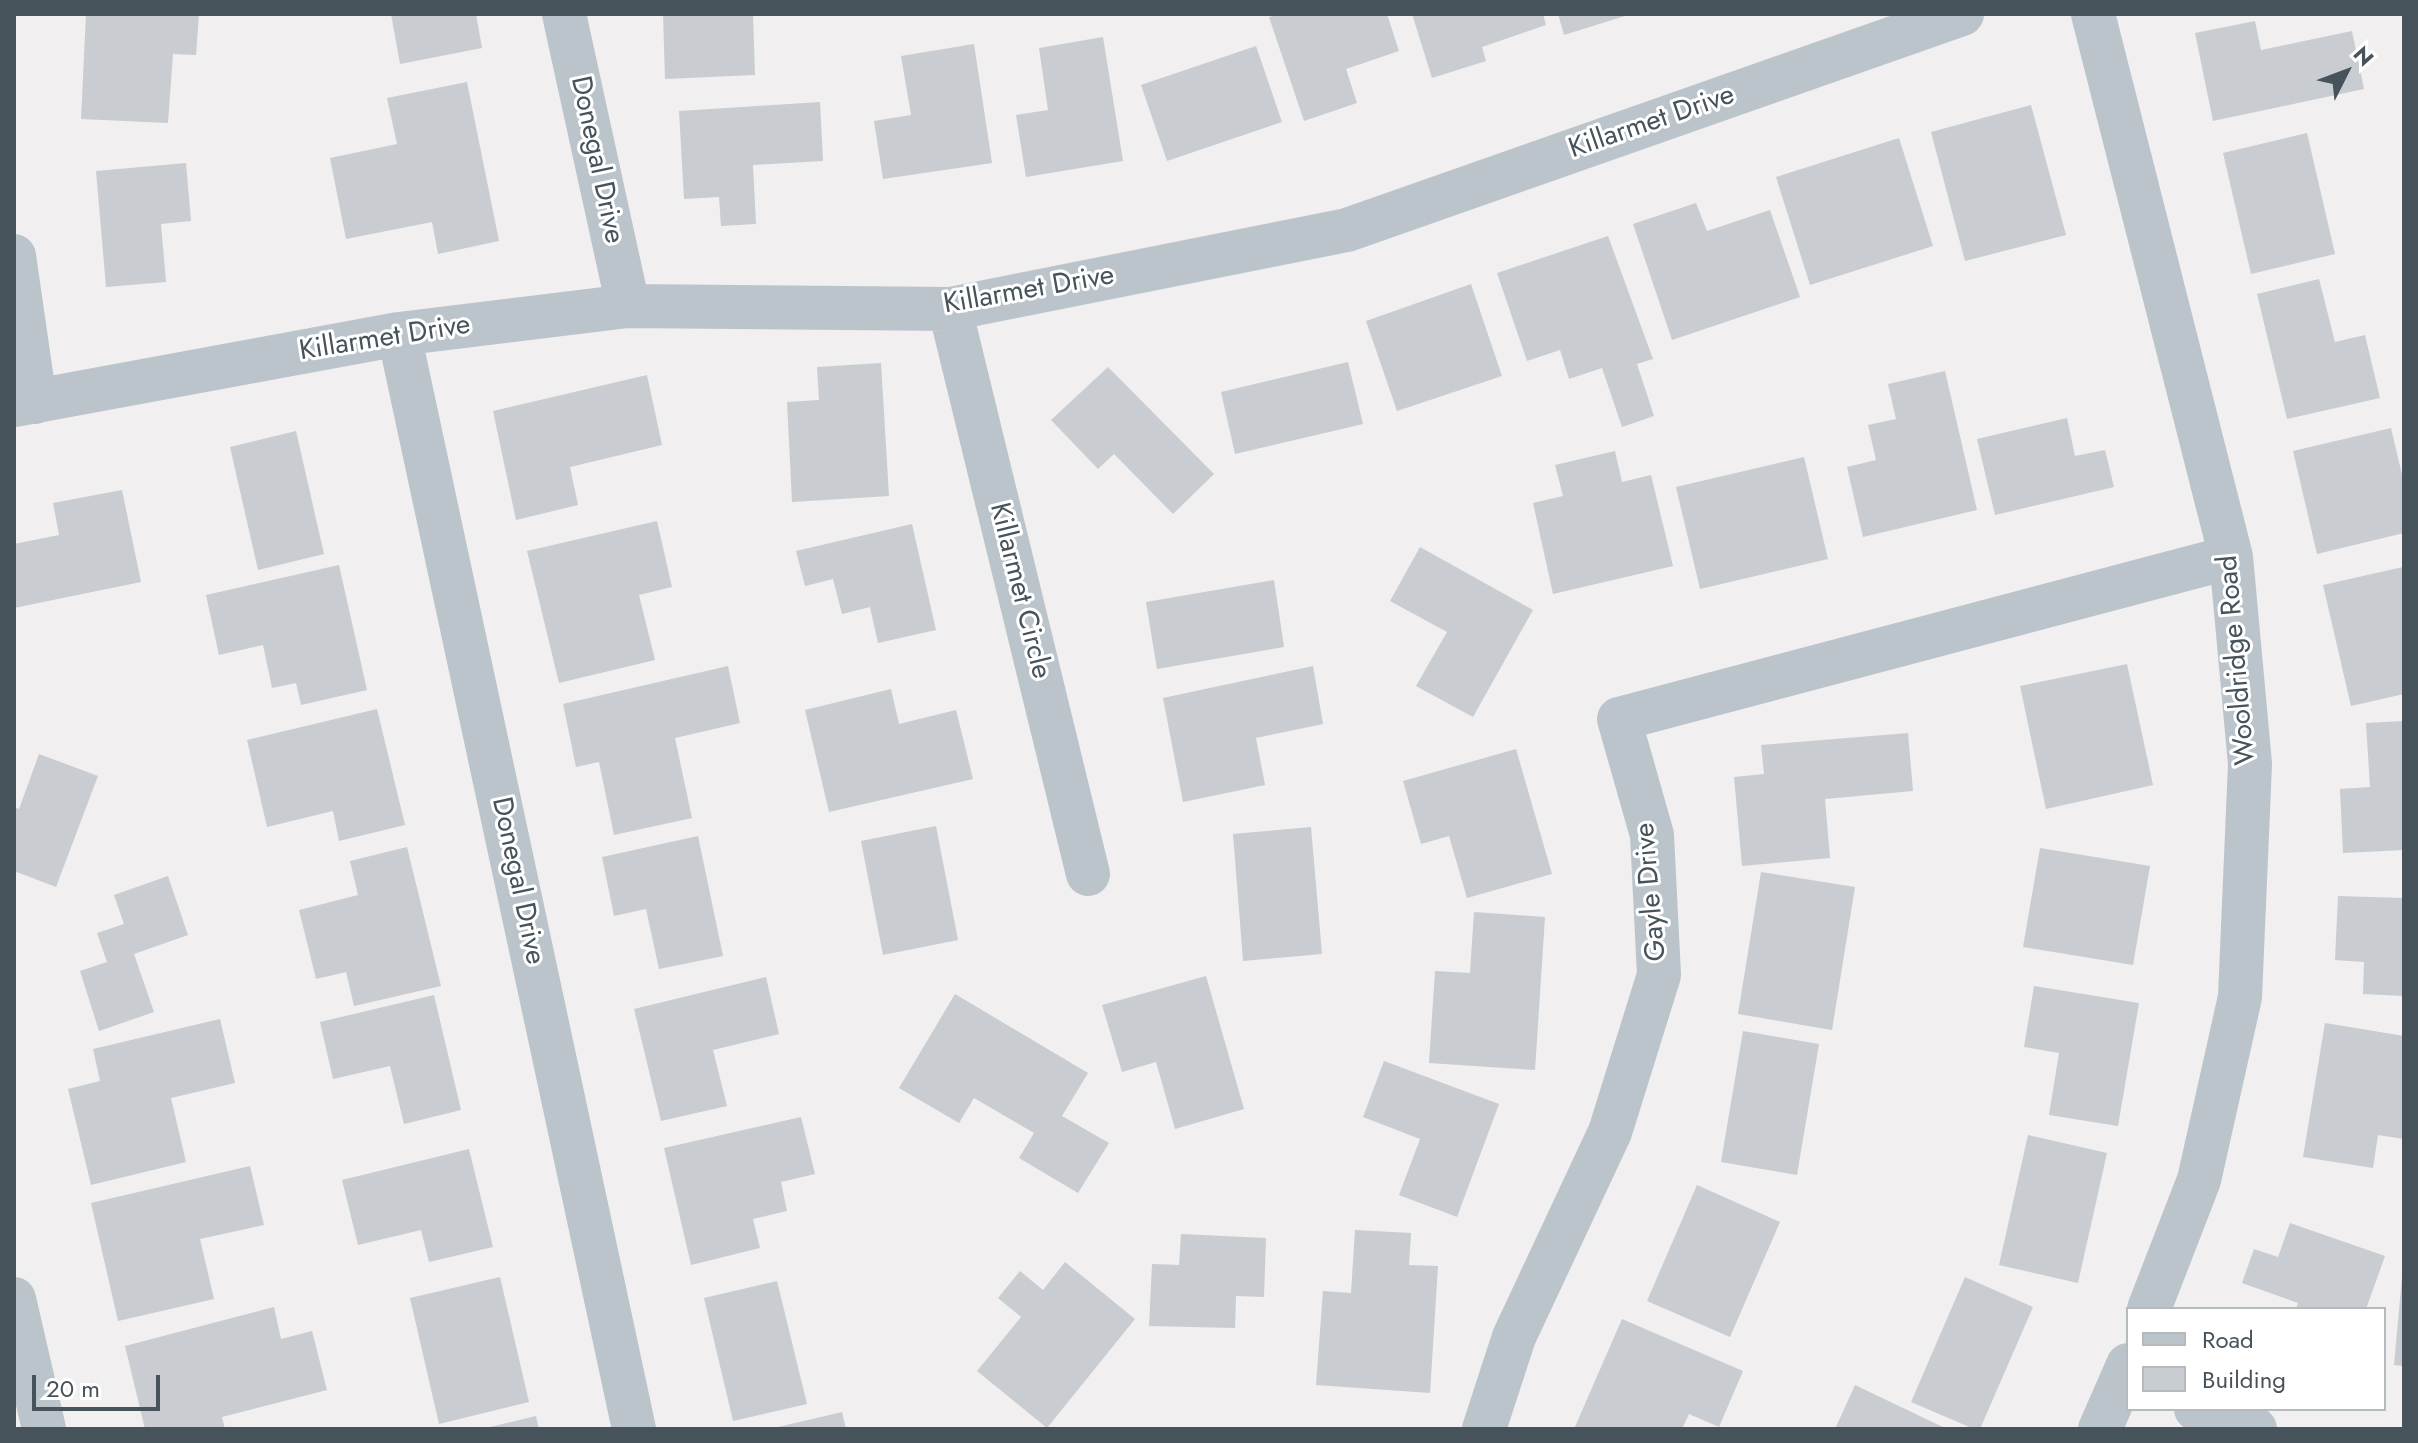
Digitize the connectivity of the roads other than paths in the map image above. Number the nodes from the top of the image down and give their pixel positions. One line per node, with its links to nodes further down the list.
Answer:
1 (564, 14): 5 (street, Donegal Drive)
2 (1962, 14): 6 (street, Killarmet Drive)
3 (2093, 14): 9 (street, Wooldridge Road)
4 (14, 256): 8 (street)
5 (628, 306): 6 (street, Killarmet Drive); 7 (street, Killarmet Drive)
6 (950, 309): 10 (street, Killarmet Circle)
7 (399, 334): 8 (street, Killarmet Drive); 16 (street, Donegal Drive)
8 (24, 403)
9 (2231, 557): 12 (street, Wooldridge Road); 17 (street, Gayle Drive)
10 (1088, 874)
11 (14, 1299): 15 (street)
12 (2150, 1307)
13 (2126, 1378): 18 (street)
14 (2202, 1411): 19 (street)
15 (44, 1429)
16 (634, 1429)
17 (1484, 1429)
18 (2100, 1429)
19 (2255, 1429)

